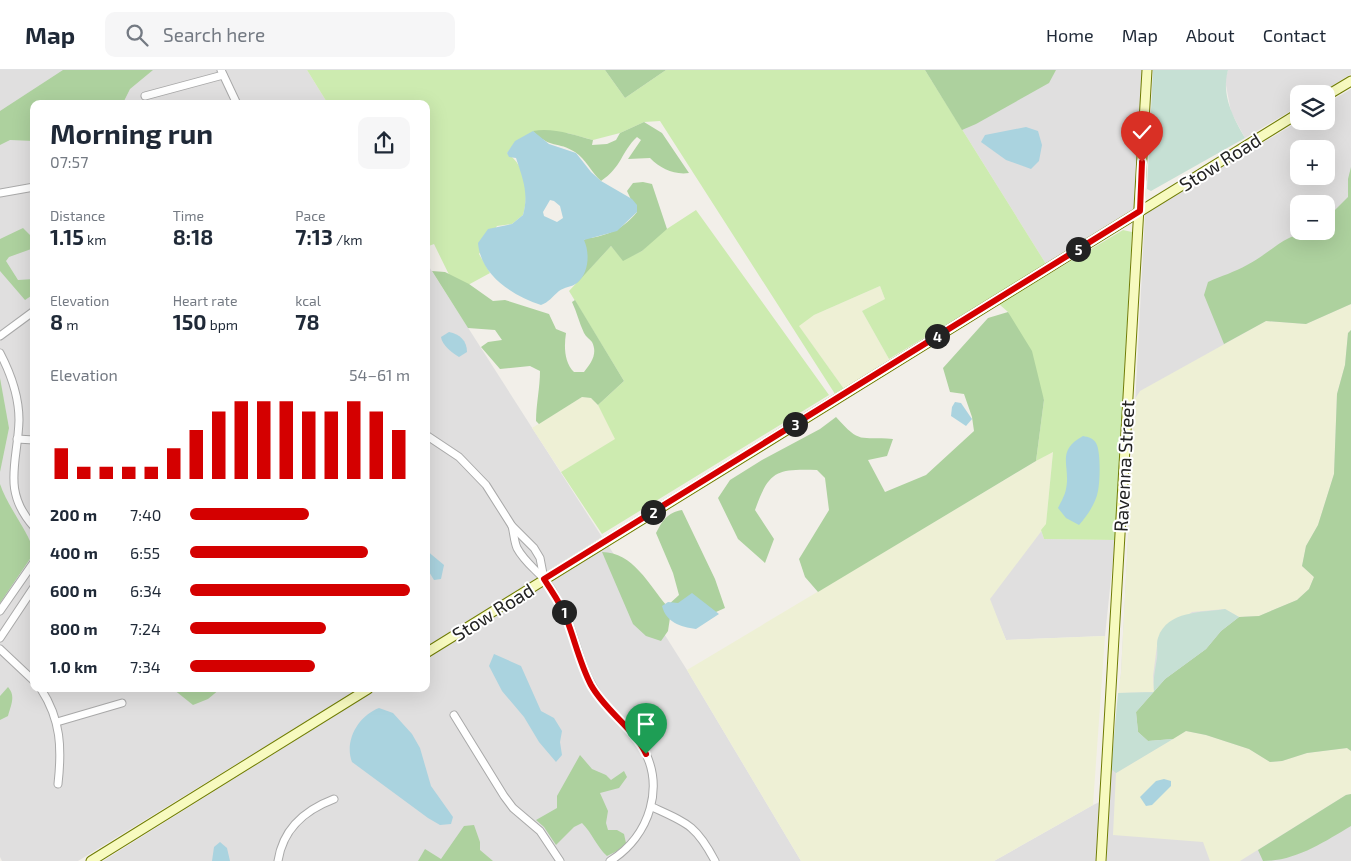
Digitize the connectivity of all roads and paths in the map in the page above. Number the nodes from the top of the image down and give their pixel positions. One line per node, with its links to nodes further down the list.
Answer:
1 (1147, 70): 10 (street, Ravenna Street)
2 (222, 73): 5 (street); 6 (street)
3 (1351, 81): 4 (street)
4 (1335, 91)
5 (145, 96)
6 (235, 100)
7 (1290, 119): 10 (street, Stow Road)
8 (30, 188): 9 (street)
9 (0, 193)
10 (1140, 211): 20 (street, Stow Road); 40 (street, Ravenna Street)
11 (30, 314): 12 (street)
12 (0, 336)
13 (0, 354): 15 (street)
14 (430, 437): 18 (street)
15 (17, 439): 16 (street); 17 (street)
16 (30, 440)
17 (30, 521)
18 (512, 526): 20 (street); 20 (street)
19 (30, 568): 22 (street)
20 (544, 579): 25 (street, Stow Road); 34 (street)
21 (30, 593): 23 (street)
22 (0, 611)
23 (0, 638)
24 (0, 649): 26 (street)
25 (430, 650)
26 (30, 676)
27 (42, 692): 31 (street)
28 (363, 692): 35 (street)
29 (122, 703): 31 (street)
30 (454, 715): 37 (street)
31 (57, 722): 32 (street)
32 (58, 784)
33 (334, 799): 36 (street)
34 (652, 806): 38 (street); 39 (street)
35 (91, 861)
36 (278, 861)
37 (560, 861)
38 (610, 861)
39 (715, 861)
40 (1101, 861)

